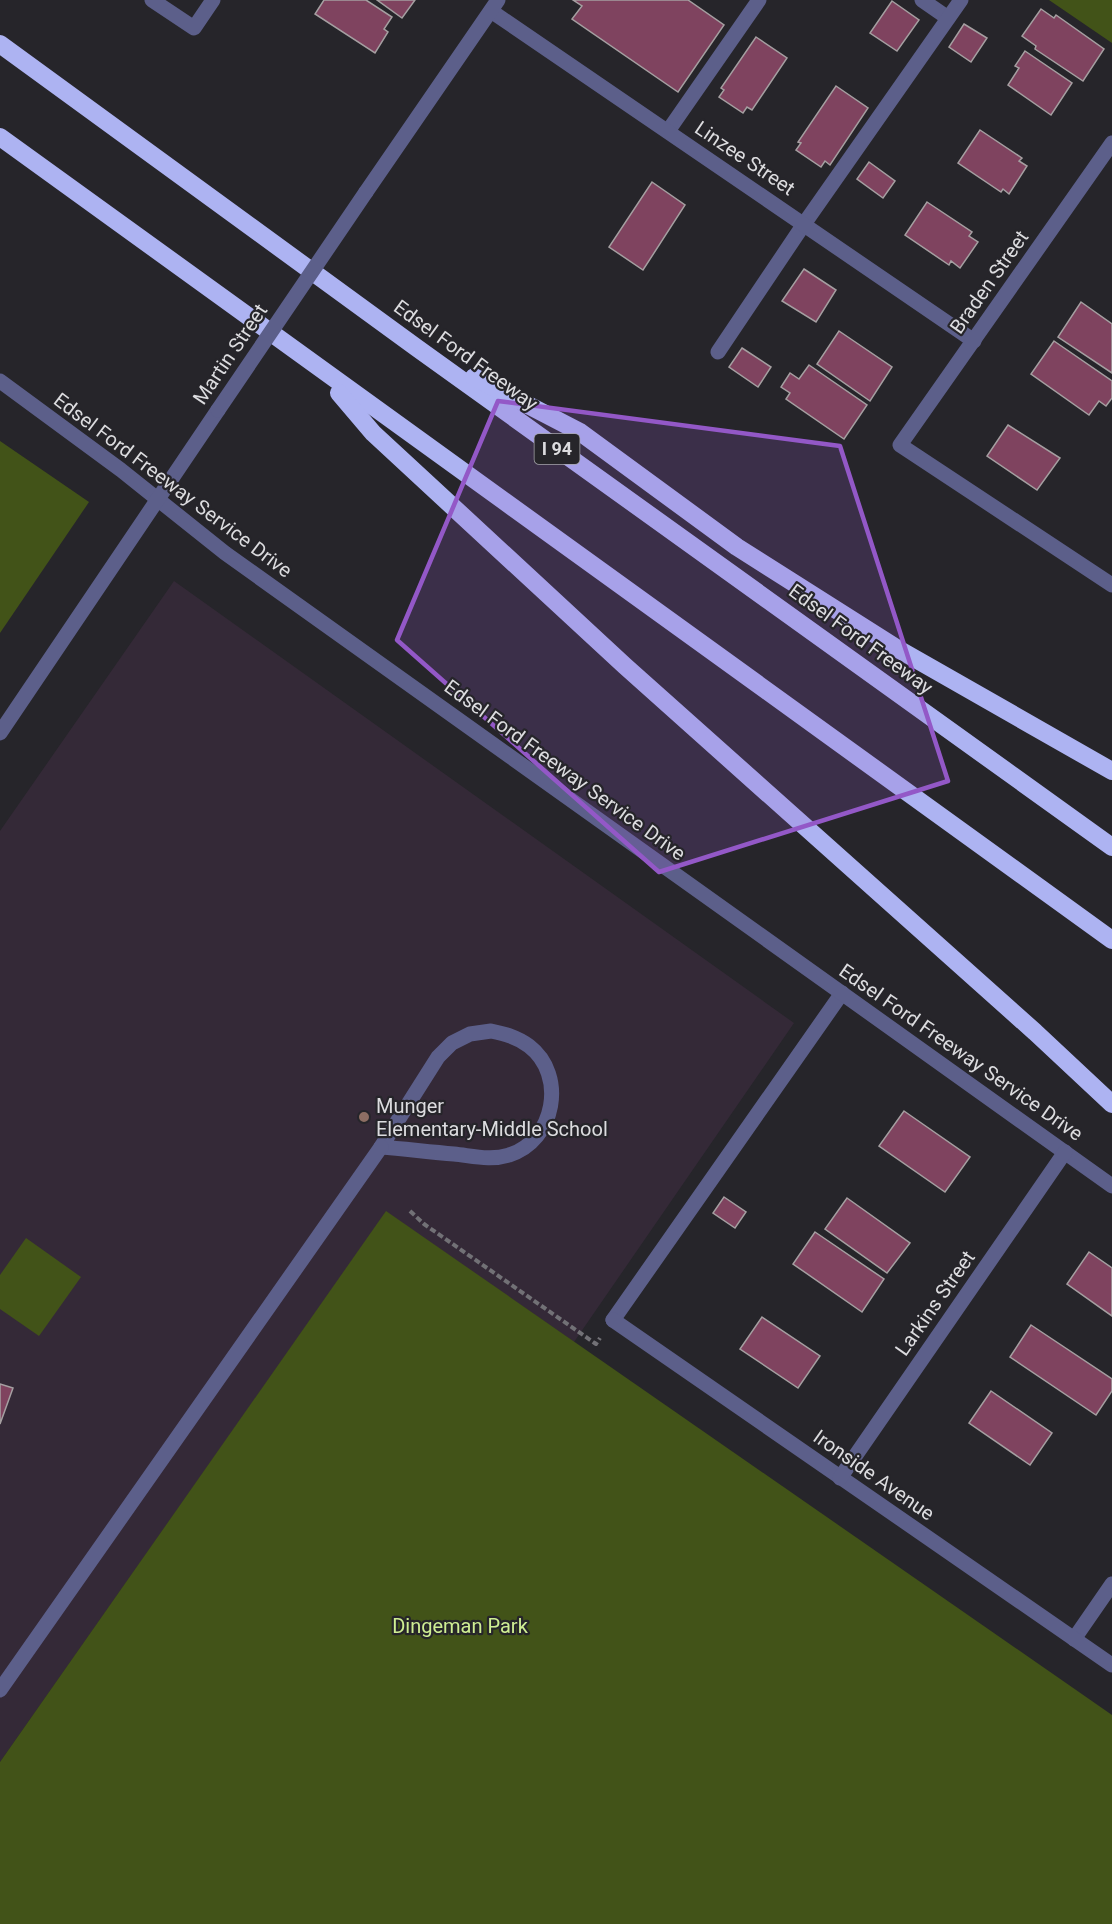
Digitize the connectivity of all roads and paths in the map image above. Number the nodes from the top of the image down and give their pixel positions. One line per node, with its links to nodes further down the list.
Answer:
1 (152, 0): 2 (street)
2 (213, 0)
3 (759, 0): 9 (street)
4 (922, 0): 7 (street)
5 (961, 0): 7 (street)
6 (494, 5): 9 (street, Linzee Street); 18 (street, Martin Street, bridge)
7 (948, 18): 12 (street)
8 (0, 44): 14 (highway, Edsel Ford Freeway / I 94)
9 (668, 131): 12 (street, Linzee Street)
10 (0, 137): 16 (highway)
11 (1112, 143): 13 (street, Braden Street)
12 (804, 224): 13 (street, Linzee Street); 15 (street)
13 (974, 341): 19 (street, Braden Street)
14 (417, 348): 21 (highway); 22 (highway, Edsel Ford Freeway / I 94)
15 (718, 352)
16 (321, 371): 23 (highway); 25 (highway)
17 (0, 381): 18 (street, Edsel Ford Freeway Service Drive)
18 (156, 498): 20 (street, Martin Street); 24 (street, Edsel Ford Freeway Service Drive)
19 (1112, 585)
20 (0, 733)
21 (1112, 771)
22 (1112, 848)
23 (1112, 940)
24 (842, 993): 27 (street, Edsel Ford Freeway Service Drive); 31 (street, Ironside Avenue)
25 (1112, 1104)
26 (381, 1147): 26 (street); 35 (street)
27 (1065, 1152): 28 (street, Edsel Ford Freeway Service Drive); 31 (street, Larkins Street)
28 (1112, 1186)
29 (410, 1211): 30 (path)
30 (596, 1344)
31 (840, 1478): 33 (street, Ironside Avenue)
32 (1112, 1584): 33 (street)
33 (1074, 1639): 34 (street, Ironside Avenue)
34 (1112, 1665)
35 (0, 1690)

